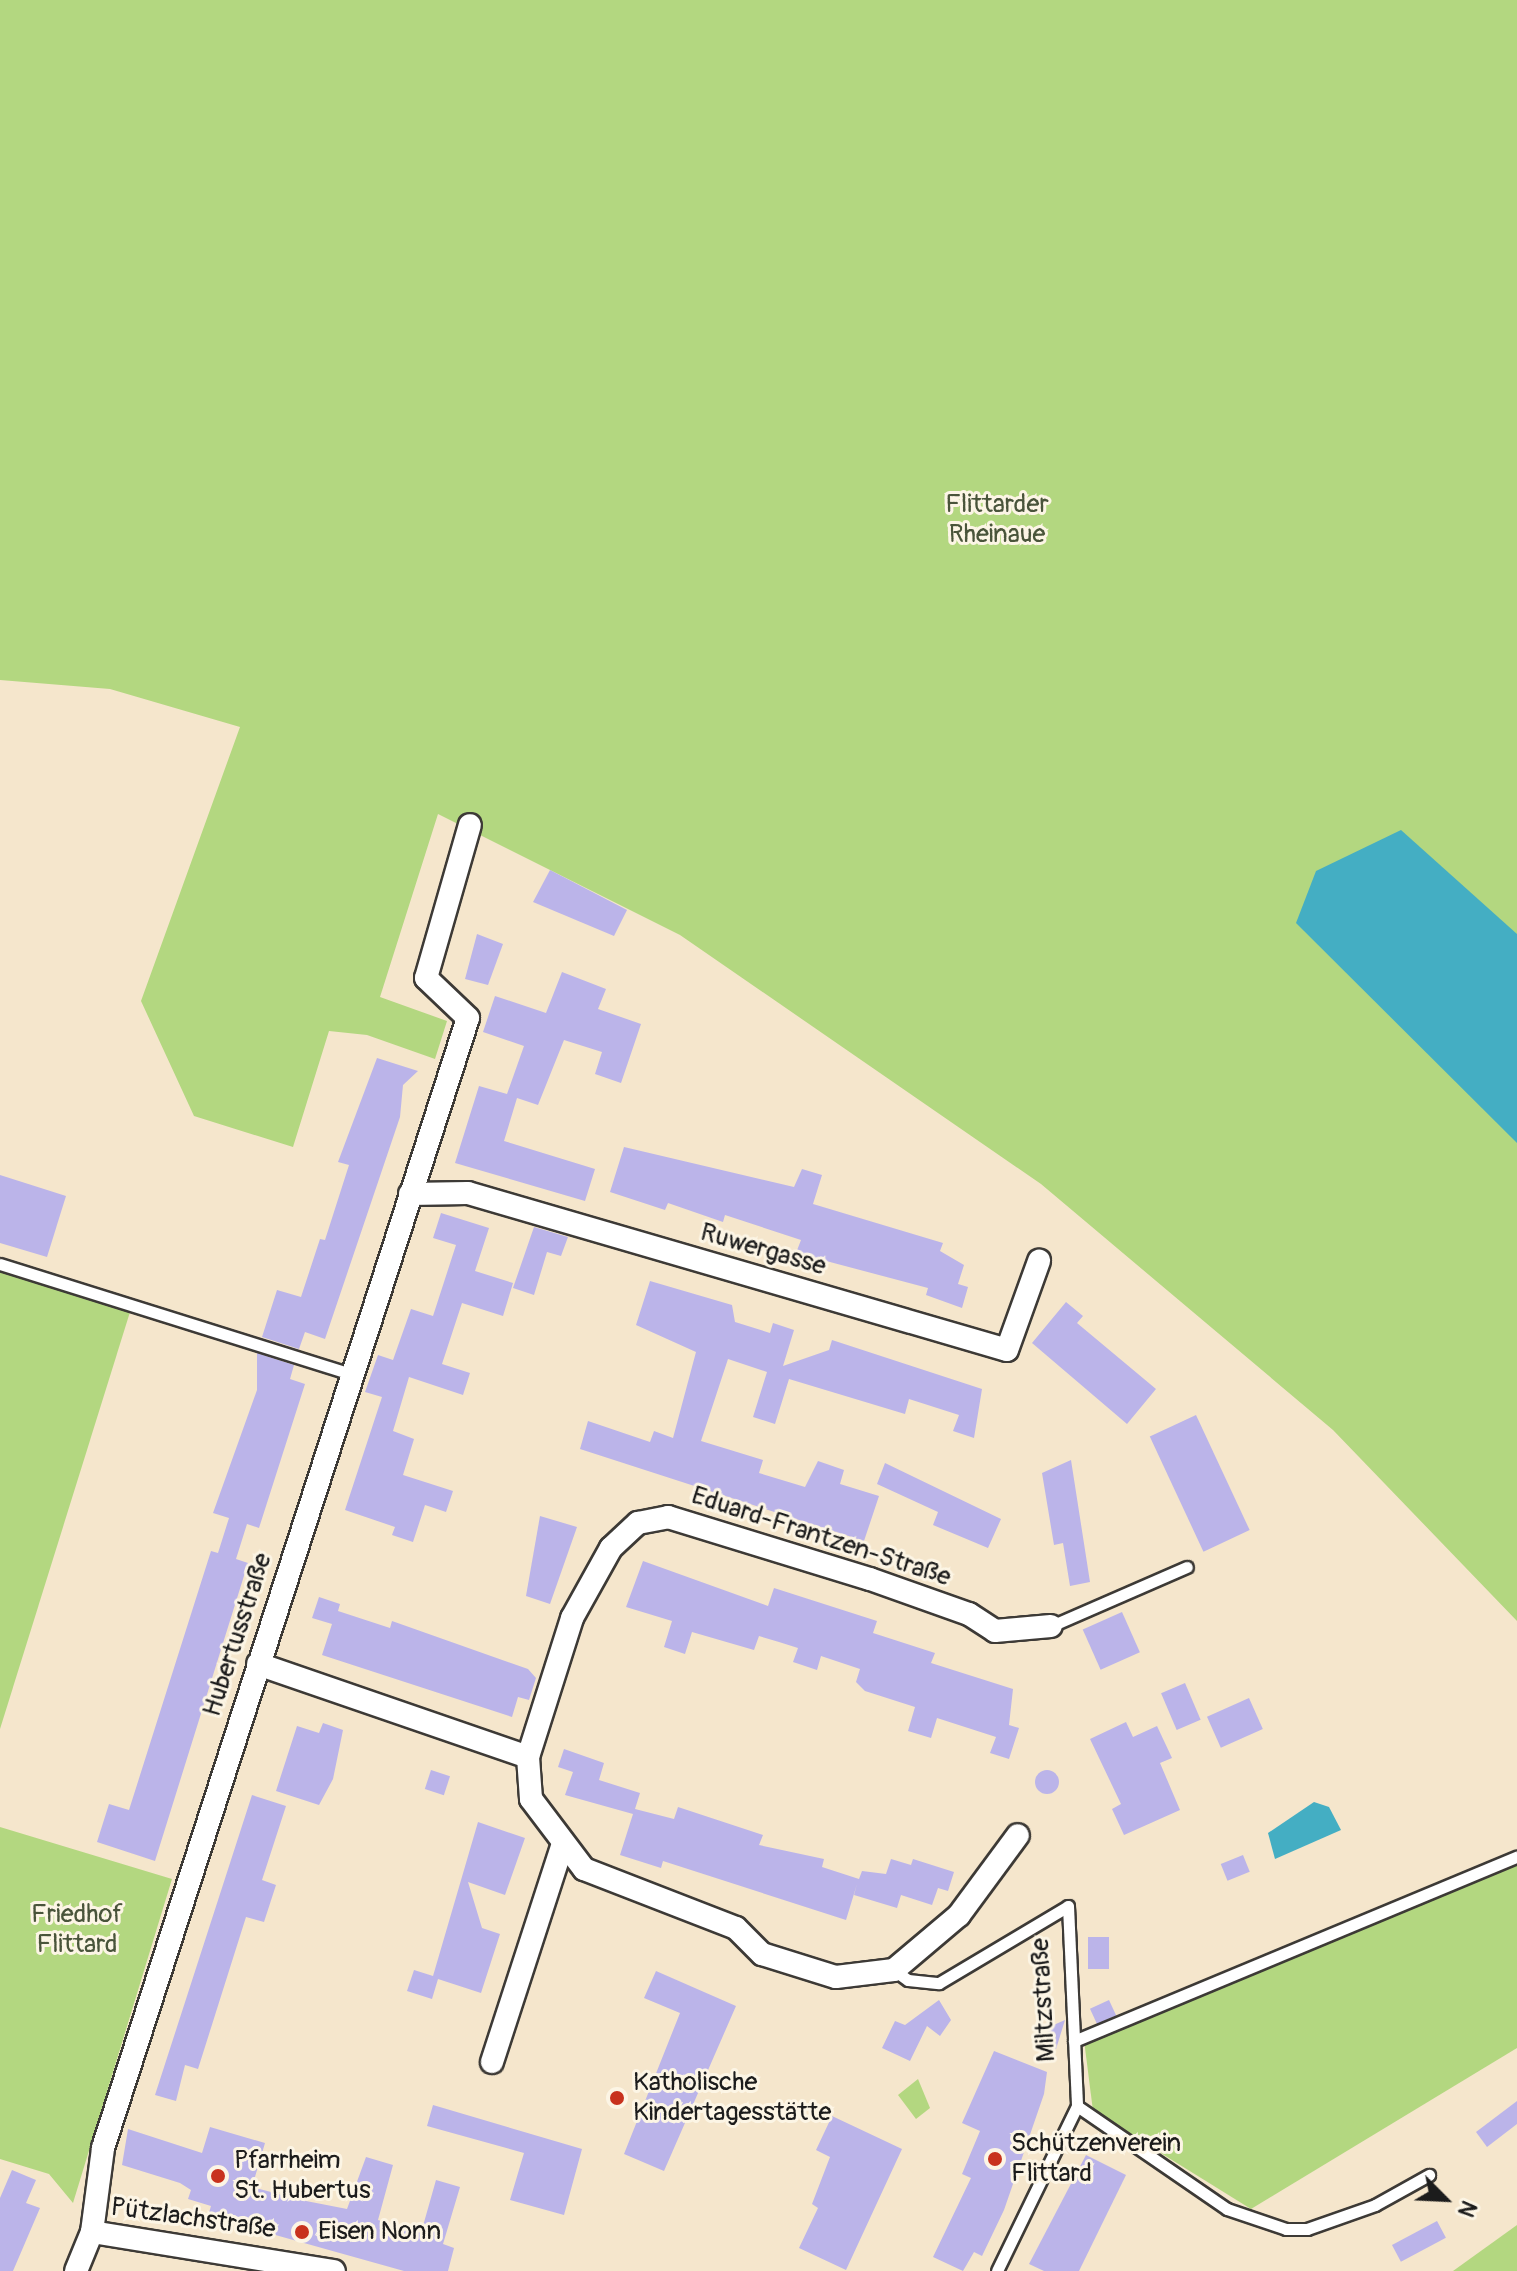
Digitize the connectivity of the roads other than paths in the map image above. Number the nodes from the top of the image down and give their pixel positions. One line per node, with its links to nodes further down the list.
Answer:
1 (470, 825): 2 (street, Hubertusstraße)
2 (410, 1194): 3 (street, Ruwergasse); 5 (street, Hubertusstraße)
3 (1039, 1261)
4 (0, 1264): 5 (lane)
5 (352, 1374): 8 (street, Hubertusstraße)
6 (1187, 1567): 7 (lane)
7 (1051, 1626): 9 (street, Eduard-Frantzen-Straße)
8 (258, 1664): 9 (street); 18 (street, Hubertusstraße)
9 (528, 1757): 11 (street, Miltzstraße)
10 (1018, 1835): 13 (street)
11 (562, 1847): 13 (street, Miltzstraße); 15 (street)
12 (1517, 1857): 14 (lane)
13 (894, 1970): 14 (lane, Miltzstraße)
14 (1074, 2041): 16 (lane, Miltzstraße)
15 (492, 2062)
16 (1077, 2106): 17 (lane); 21 (lane, Miltzstraße)
17 (1429, 2175)
18 (92, 2232): 19 (street, Hubertusstraße); 20 (street, Pützlachstraße)
19 (76, 2271)
20 (334, 2271)
21 (997, 2271)

